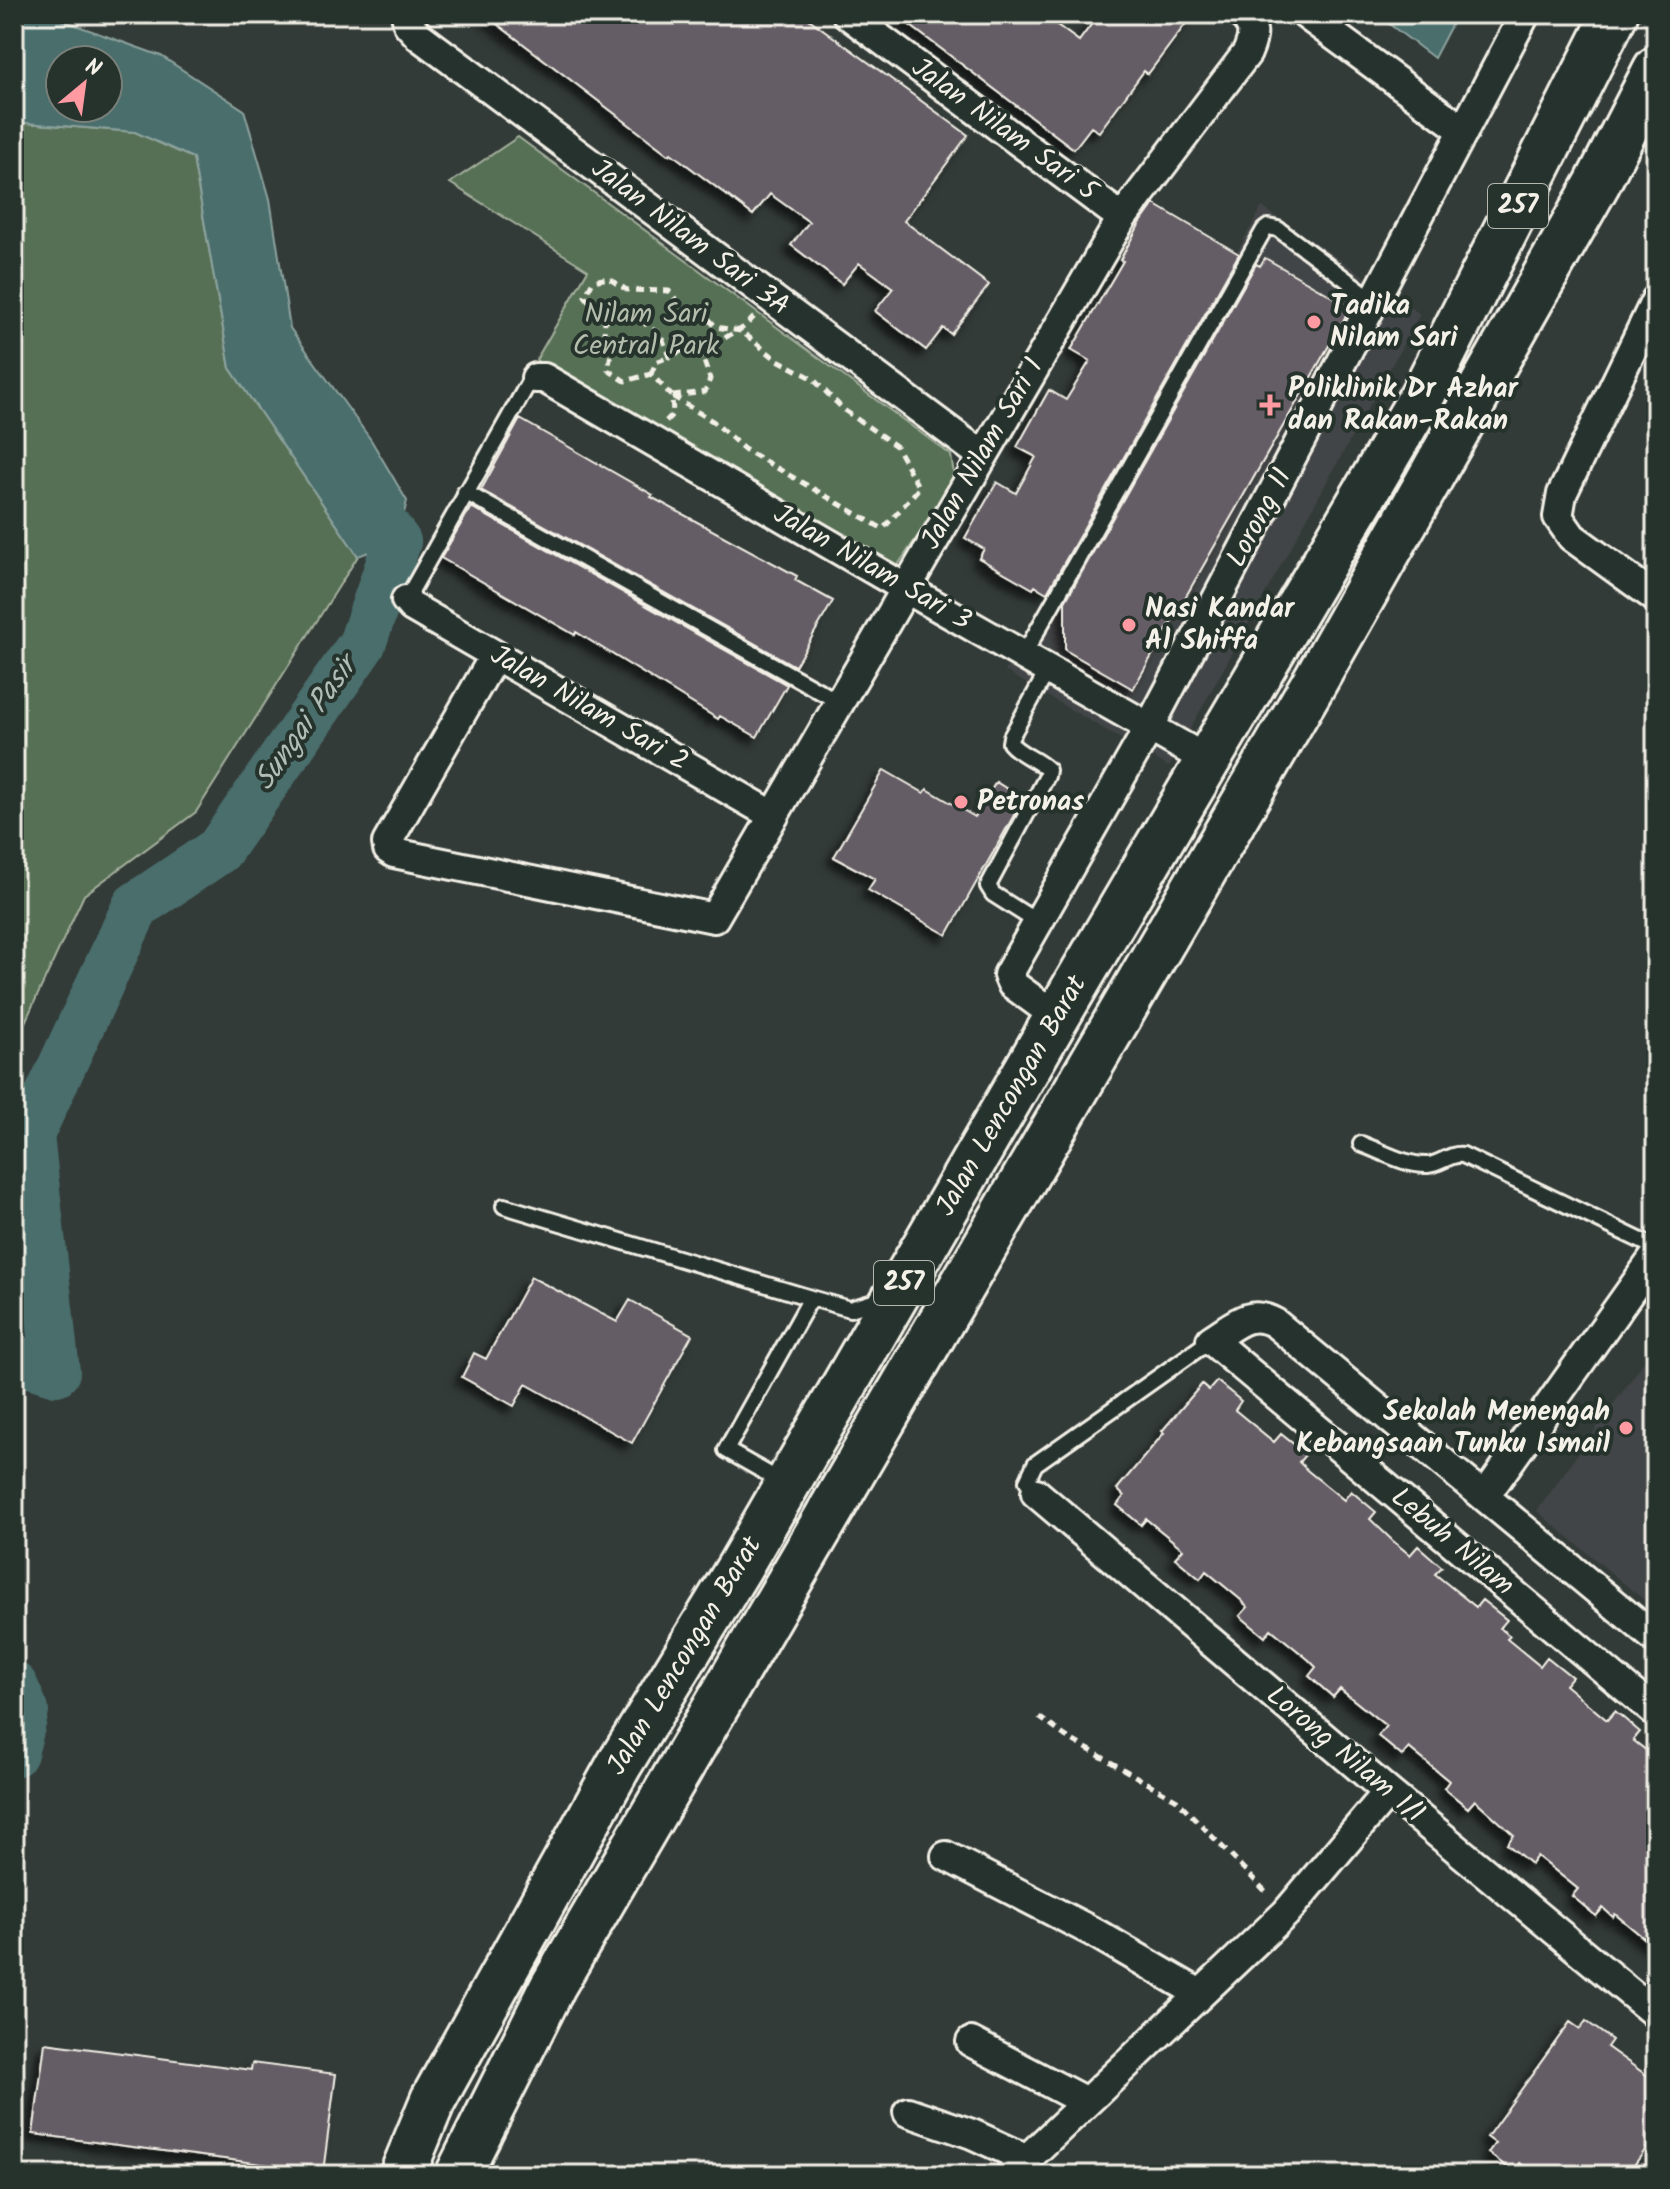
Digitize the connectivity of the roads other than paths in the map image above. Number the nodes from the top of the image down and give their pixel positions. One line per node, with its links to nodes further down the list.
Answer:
1 (406, 14): 13 (street, Jalan Nilam Sari 3A)
2 (847, 14): 9 (street, Jalan Nilam Sari 5)
3 (1241, 14): 9 (street, Jalan Nilam Sari 1)
4 (1305, 14): 8 (street)
5 (1525, 14): 8 (street, Lorong 11)
6 (1615, 14): 23 (highway, Jalan Lencongan Barat / 257)
7 (1656, 69): 48 (highway, Jalan Lencongan Barat / 257)
8 (1464, 131): 10 (street, Lorong 11)
9 (1122, 218): 13 (street, Jalan Nilam Sari 1)
10 (1375, 301): 18 (lane); 22 (street, Lorong 11)
11 (1655, 306): 16 (street)
12 (536, 378): 14 (lane); 15 (street, Jalan Nilam Sari 3)
13 (983, 456): 15 (street, Jalan Nilam Sari 1)
14 (465, 492): 17 (lane); 21 (lane)
15 (905, 588): 18 (street, Jalan Nilam Sari 3); 21 (street, Jalan Nilam Sari 1)
16 (1656, 598)
17 (406, 600): 19 (street, Jalan Nilam Sari 2)
18 (1024, 654): 20 (street, Jalan Nilam Sari 3)
19 (495, 655): 24 (street, Jalan Nilam Sari 2); 24 (street, Jalan Nilam Sari 1)
20 (1049, 668): 22 (street, Jalan Nilam Sari 3); 25 (lane)
21 (839, 702): 24 (street, Jalan Nilam Sari 1)
22 (1150, 726): 23 (street, Jalan Nilam Sari 3); 25 (street, Lorong 11)
23 (1207, 760): 26 (highway, Jalan Lencongan Barat / 257)
24 (774, 816)
25 (1037, 922): 26 (street, Lorong 11)
26 (1057, 1017): 31 (highway, Jalan Lencongan Barat / 257)
27 (1361, 1144): 29 (lane)
28 (504, 1206): 32 (lane)
29 (1656, 1248)
30 (1656, 1255): 36 (street)
31 (897, 1294): 32 (lane); 34 (highway, Jalan Lencongan Barat / 257)
32 (811, 1298): 34 (lane)
33 (1211, 1340): 35 (lane); 36 (street); 38 (street, Lebuh Nilam)
34 (787, 1485): 47 (highway, Jalan Lencongan Barat / 257)
35 (1036, 1493): 39 (street, Lorong Nilam 1/1)
36 (1485, 1496): 37 (street)
37 (1656, 1639)
38 (1656, 1713)
39 (1388, 1792): 41 (street); 42 (street, Lorong Nilam 1/1)
40 (946, 1856): 41 (street)
41 (1200, 1994): 44 (street)
42 (1656, 2014)
43 (971, 2042): 44 (street)
44 (1086, 2102): 46 (street)
45 (908, 2112): 46 (street)
46 (1018, 2167)
47 (402, 2175)
48 (458, 2175)

